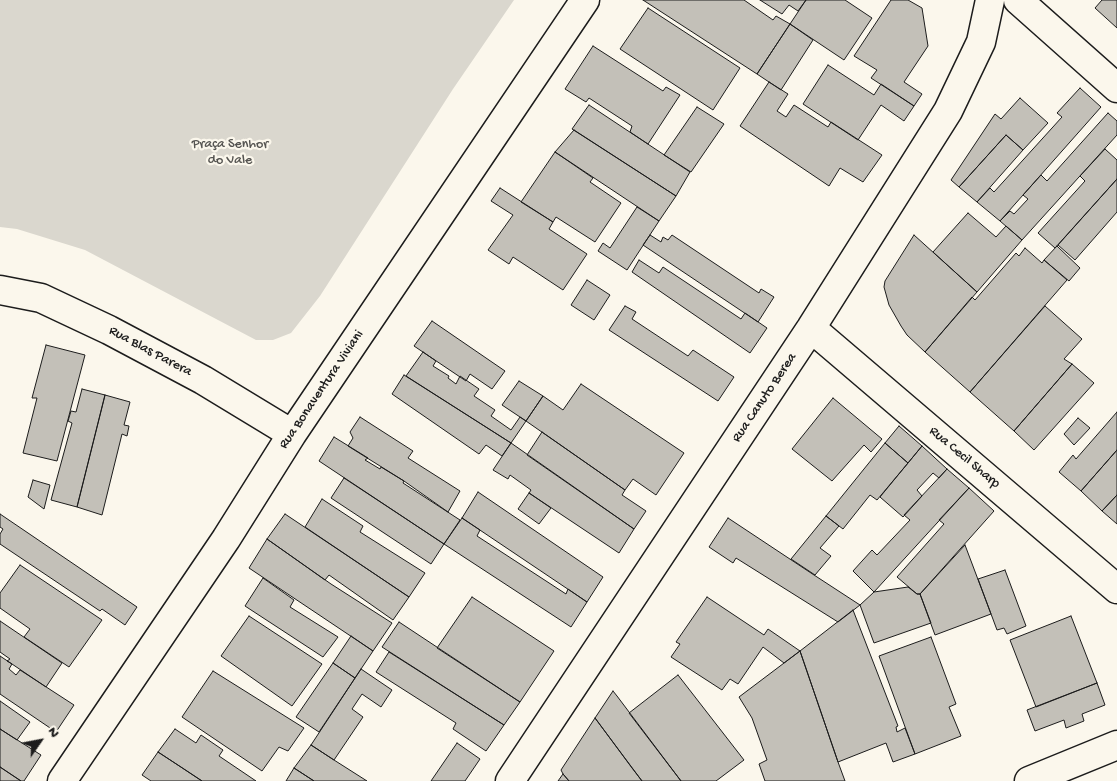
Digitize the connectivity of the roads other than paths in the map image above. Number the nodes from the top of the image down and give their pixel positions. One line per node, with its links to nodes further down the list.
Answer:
1 (585, 0): 7 (street, Rua Bonaventura Viviani)
2 (990, 0): 6 (street, Rua Canuto Berea)
3 (1018, 0): 4 (street)
4 (1117, 88)
5 (0, 290): 7 (street, Rua Blas Parera)
6 (812, 328): 8 (street, Rua Cecil Sharp); 11 (street, Rua Canuto Berea)
7 (292, 434): 10 (street, Rua Bonaventura Viviani)
8 (1117, 589)
9 (1117, 745): 12 (street)
10 (62, 781)
11 (510, 781)
12 (1029, 781)

